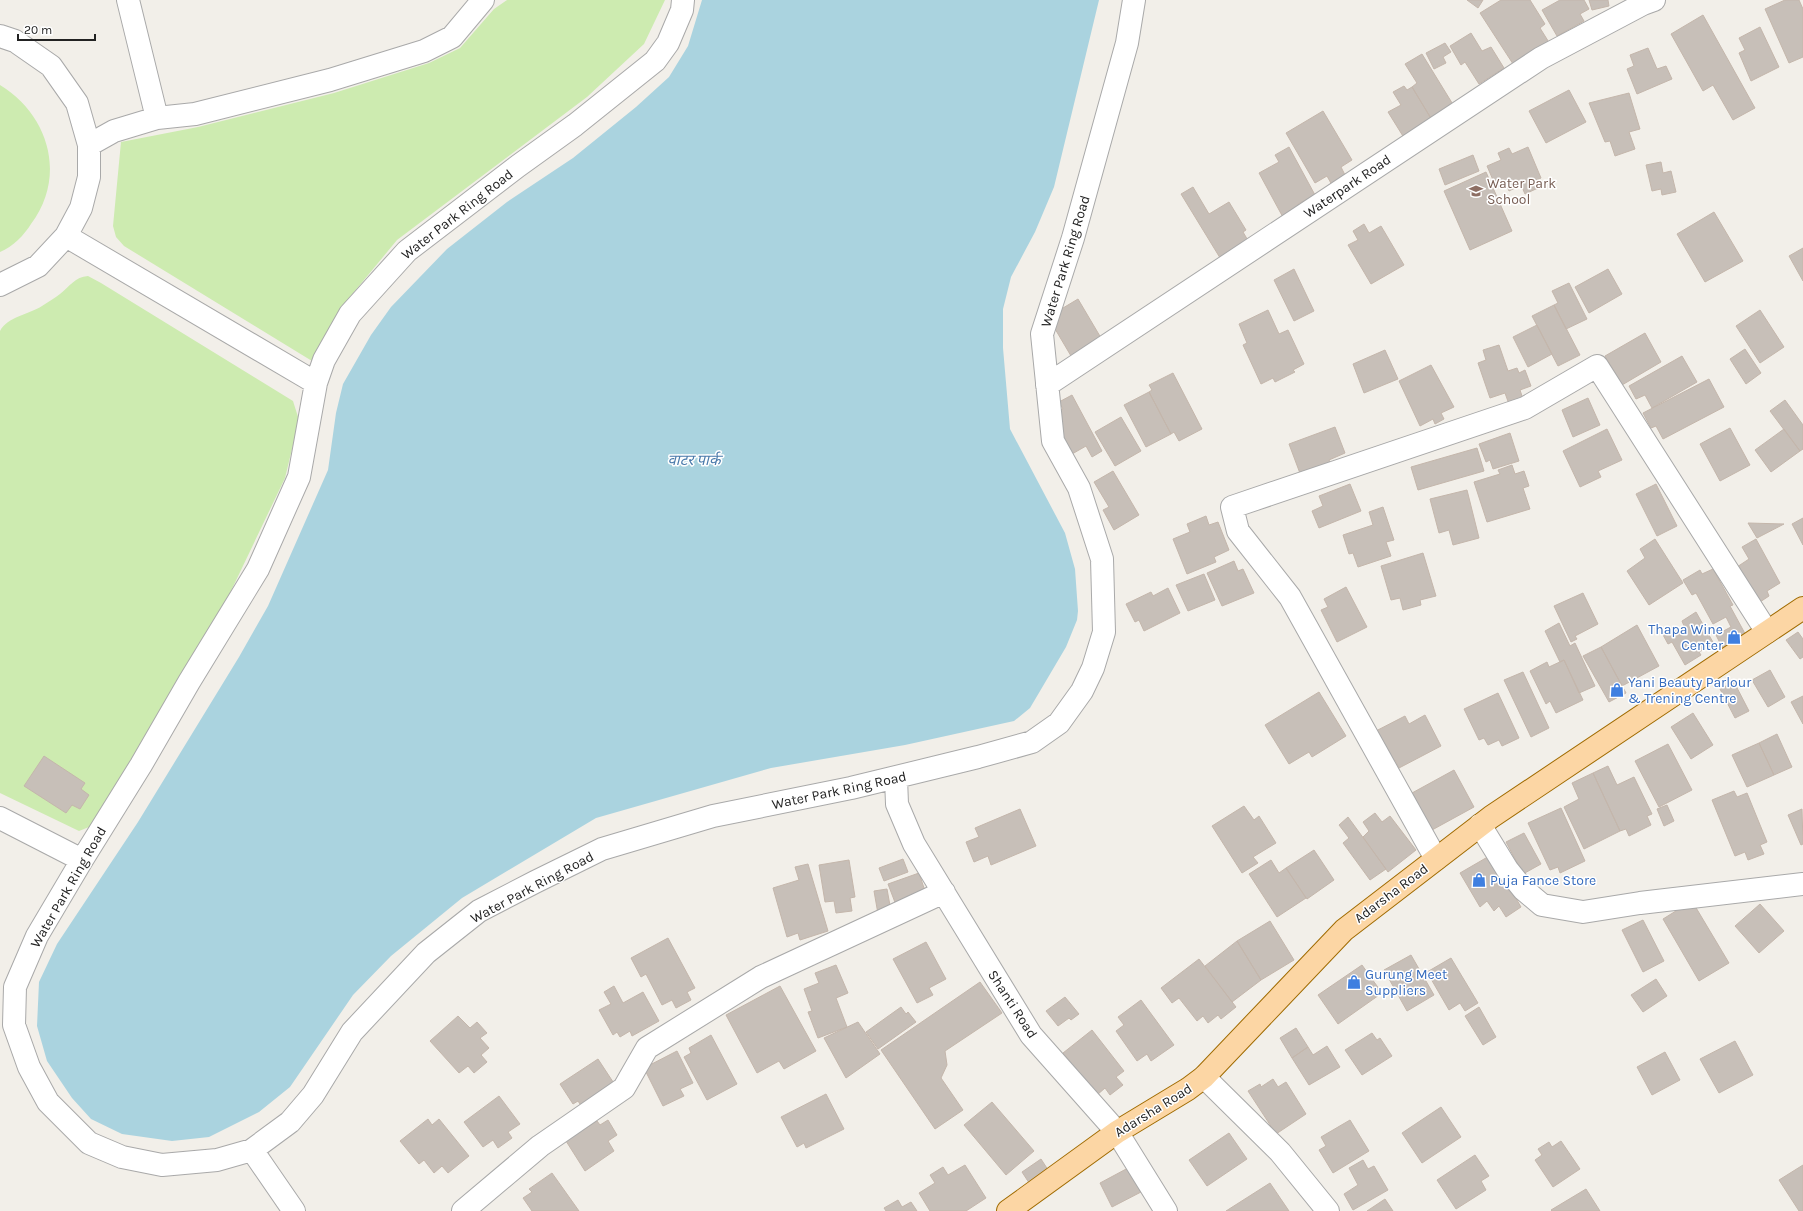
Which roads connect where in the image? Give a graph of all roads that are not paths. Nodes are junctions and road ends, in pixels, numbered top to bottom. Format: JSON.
{"nodes":[{"id":1,"x":128,"y":0,"type":"edge"},
{"id":2,"x":483,"y":0,"type":"edge"},
{"id":3,"x":683,"y":0,"type":"edge"},
{"id":4,"x":1134,"y":0,"type":"edge"},
{"id":5,"x":1646,"y":1,"type":"edge"},
{"id":6,"x":0,"y":36,"type":"edge"},
{"id":7,"x":157,"y":118,"type":"junction"},
{"id":8,"x":89,"y":145,"type":"junction"},
{"id":9,"x":66,"y":236,"type":"junction"},
{"id":10,"x":0,"y":285,"type":"edge"},
{"id":11,"x":316,"y":383,"type":"junction"},
{"id":12,"x":1047,"y":385,"type":"junction"},
{"id":13,"x":1803,"y":608,"type":"edge"},
{"id":14,"x":1767,"y":632,"type":"junction"},
{"id":15,"x":896,"y":778,"type":"junction"},
{"id":16,"x":0,"y":818,"type":"edge"},
{"id":17,"x":1480,"y":826,"type":"junction"},
{"id":18,"x":1436,"y":859,"type":"junction"},
{"id":19,"x":82,"y":860,"type":"junction"},
{"id":20,"x":1803,"y":884,"type":"edge"},
{"id":21,"x":944,"y":892,"type":"junction"},
{"id":22,"x":1204,"y":1076,"type":"junction"},
{"id":23,"x":1117,"y":1132,"type":"junction"},
{"id":24,"x":252,"y":1150,"type":"junction"},
{"id":25,"x":294,"y":1211,"type":"edge"},
{"id":26,"x":463,"y":1211,"type":"edge"},
{"id":27,"x":1008,"y":1211,"type":"edge"},
{"id":28,"x":1166,"y":1211,"type":"edge"},
{"id":29,"x":1328,"y":1211,"type":"edge"}],
"edges":[{"from":1,"to":7,"type":"street"},
{"from":2,"to":7,"type":"street"},
{"from":3,"to":11,"type":"street","name":"Water Park Ring Road"},
{"from":4,"to":12,"type":"street","name":"Water Park Ring Road"},
{"from":5,"to":12,"type":"street","name":"Waterpark Road"},
{"from":6,"to":8,"type":"street"},
{"from":7,"to":8,"type":"street"},
{"from":8,"to":9,"type":"street"},
{"from":9,"to":10,"type":"street"},
{"from":9,"to":11,"type":"street"},
{"from":11,"to":19,"type":"street","name":"Water Park Ring Road"},
{"from":12,"to":15,"type":"street","name":"Water Park Ring Road"},
{"from":13,"to":14,"type":"main road","name":"Adarsha Road"},
{"from":14,"to":17,"type":"main road","name":"Adarsha Road"},
{"from":14,"to":18,"type":"street"},
{"from":15,"to":21,"type":"street","name":"Shanti Road"},
{"from":15,"to":24,"type":"street","name":"Water Park Ring Road"},
{"from":16,"to":19,"type":"street"},
{"from":17,"to":18,"type":"main road","name":"Adarsha Road"},
{"from":17,"to":20,"type":"street"},
{"from":18,"to":22,"type":"main road","name":"Adarsha Road"},
{"from":19,"to":24,"type":"street","name":"Water Park Ring Road"},
{"from":21,"to":23,"type":"street","name":"Shanti Road"},
{"from":21,"to":26,"type":"street"},
{"from":22,"to":23,"type":"main road","name":"Adarsha Road"},
{"from":22,"to":29,"type":"street"},
{"from":23,"to":27,"type":"main road","name":"Adarsha Road"},
{"from":23,"to":28,"type":"street","name":"Shanti Road"},
{"from":24,"to":25,"type":"street"}]}
